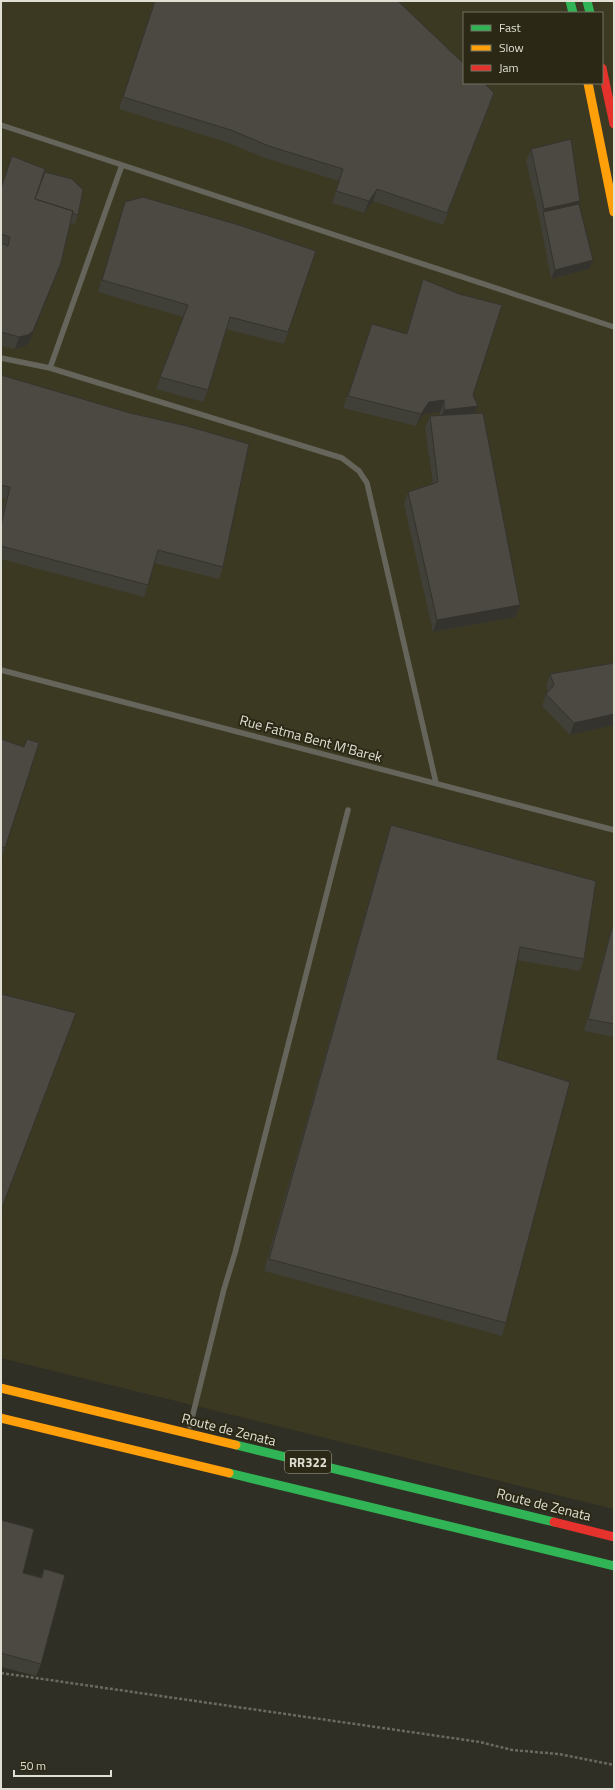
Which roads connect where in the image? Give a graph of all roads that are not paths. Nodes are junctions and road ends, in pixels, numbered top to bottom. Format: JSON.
{"nodes":[{"id":1,"x":570,"y":1,"type":"edge"},
{"id":2,"x":587,"y":1,"type":"edge"},
{"id":3,"x":573,"y":12,"type":"edge"},
{"id":4,"x":590,"y":12,"type":"edge"},
{"id":5,"x":603,"y":73,"type":"edge"},
{"id":6,"x":588,"y":84,"type":"edge"},
{"id":7,"x":614,"y":124,"type":"edge"},
{"id":8,"x":1,"y":125,"type":"edge"},
{"id":9,"x":122,"y":165,"type":"junction"},
{"id":10,"x":614,"y":212,"type":"edge"},
{"id":11,"x":614,"y":327,"type":"edge"},
{"id":12,"x":1,"y":358,"type":"edge"},
{"id":13,"x":50,"y":368,"type":"junction"},
{"id":14,"x":1,"y":670,"type":"edge"},
{"id":15,"x":436,"y":783,"type":"junction"},
{"id":16,"x":348,"y":810,"type":"dead end"},
{"id":17,"x":614,"y":830,"type":"edge"},
{"id":18,"x":1,"y":1380,"type":"edge"},
{"id":19,"x":1,"y":1388,"type":"edge"},
{"id":20,"x":1,"y":1418,"type":"edge"},
{"id":21,"x":190,"y":1426,"type":"junction"},
{"id":22,"x":614,"y":1529,"type":"edge"},
{"id":23,"x":572,"y":1536,"type":"dead end"},
{"id":24,"x":614,"y":1537,"type":"edge"},
{"id":25,"x":614,"y":1547,"type":"edge"},
{"id":26,"x":614,"y":1566,"type":"edge"}],
"edges":[{"from":1,"to":3,"type":"main road"},
{"from":2,"to":4,"type":"main road"},
{"from":5,"to":7,"type":"main road"},
{"from":6,"to":10,"type":"main road"},
{"from":8,"to":9,"type":"lane"},
{"from":9,"to":11,"type":"lane"},
{"from":9,"to":13,"type":"lane"},
{"from":12,"to":13,"type":"lane"},
{"from":13,"to":15,"type":"lane"},
{"from":14,"to":15,"type":"lane","name":"Rue Fatma Bent M'Barek"},
{"from":15,"to":17,"type":"lane","name":"Rue Fatma Bent M'Barek"},
{"from":16,"to":21,"type":"lane"},
{"from":18,"to":21,"type":"main road","name":"Route de Zenata","number":"RR322"},
{"from":19,"to":24,"type":"main road","name":"Route de Zenata","number":"RR322"},
{"from":20,"to":26,"type":"main road","number":"RR322"},
{"from":21,"to":22,"type":"main road","name":"Route de Zenata","number":"RR322"},
{"from":23,"to":25,"type":"main road","name":"Route de Zenata"}]}
